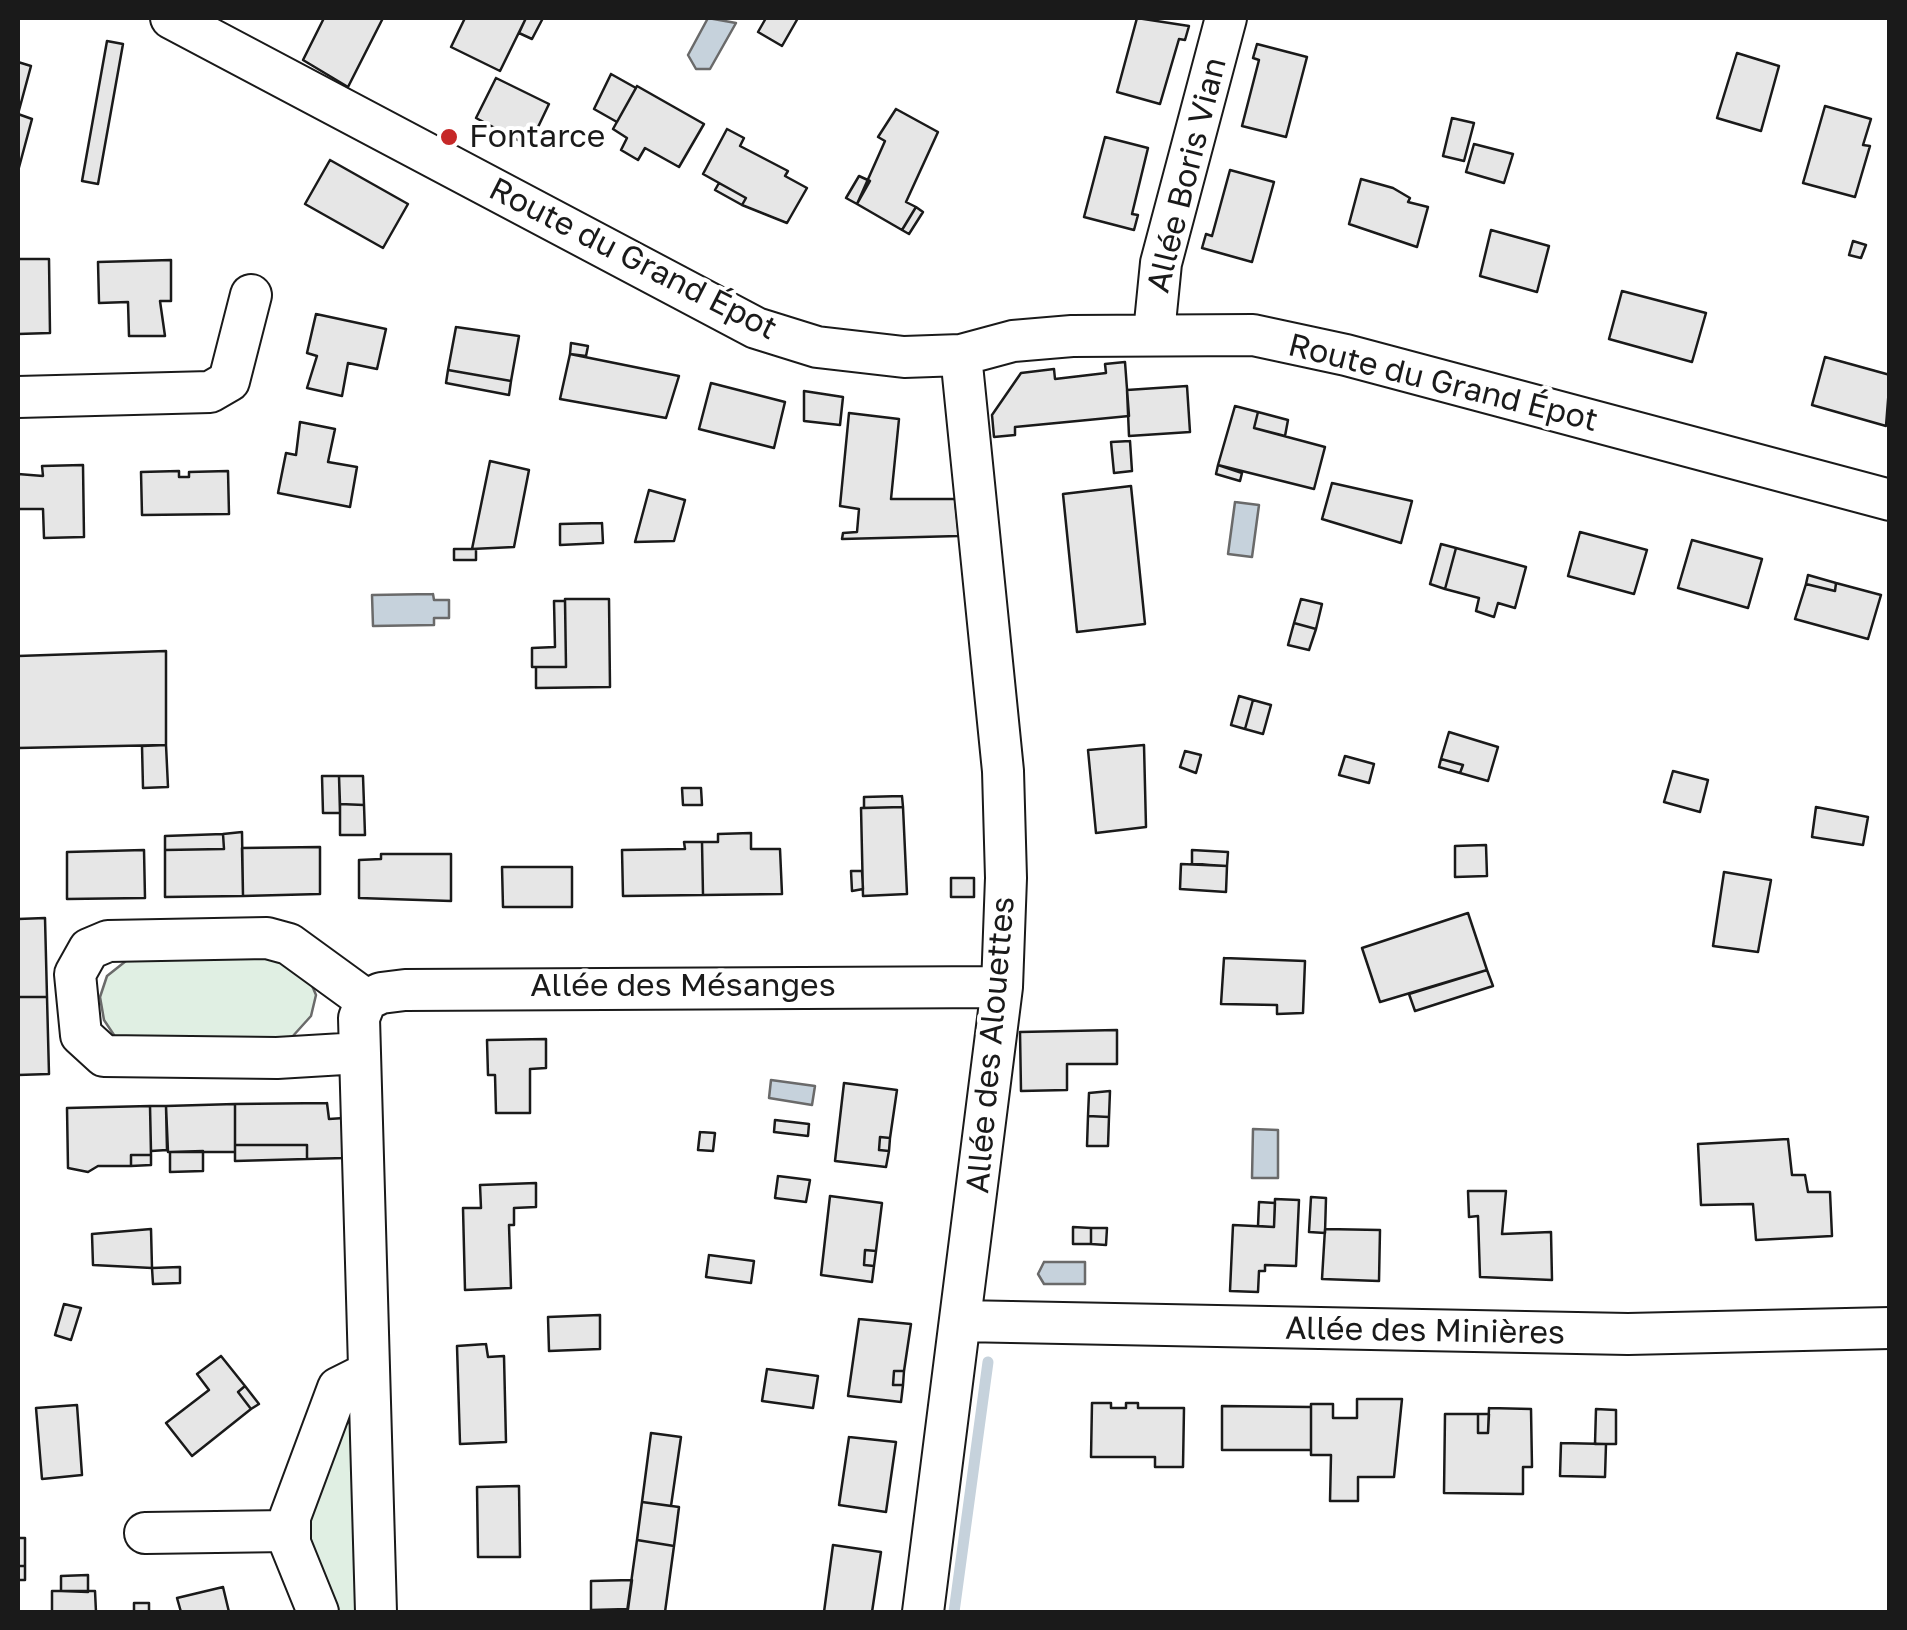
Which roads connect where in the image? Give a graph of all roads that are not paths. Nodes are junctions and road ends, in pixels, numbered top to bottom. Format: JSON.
{"nodes":[{"id":1,"x":171,"y":18,"type":"edge"},
{"id":2,"x":1226,"y":18,"type":"edge"},
{"id":3,"x":251,"y":294,"type":"dead end"},
{"id":4,"x":1154,"y":333,"type":"junction"},
{"id":5,"x":960,"y":356,"type":"junction"},
{"id":6,"x":18,"y":396,"type":"edge"},
{"id":7,"x":1890,"y":500,"type":"edge"},
{"id":8,"x":1002,"y":986,"type":"junction"},
{"id":9,"x":366,"y":1000,"type":"junction"},
{"id":10,"x":360,"y":1053,"type":"junction"},
{"id":11,"x":960,"y":1321,"type":"junction"},
{"id":12,"x":1890,"y":1328,"type":"edge"},
{"id":13,"x":368,"y":1373,"type":"junction"},
{"id":14,"x":287,"y":1531,"type":"junction"},
{"id":15,"x":145,"y":1533,"type":"dead end"},
{"id":16,"x":318,"y":1612,"type":"edge"},
{"id":17,"x":376,"y":1612,"type":"edge"},
{"id":18,"x":923,"y":1612,"type":"edge"}],
"edges":[{"from":1,"to":5,"type":"street","name":"Route du Grand Épot"},
{"from":2,"to":4,"type":"street","name":"Allée Boris Vian"},
{"from":3,"to":6,"type":"street"},
{"from":4,"to":5,"type":"street","name":"Route du Grand Épot"},
{"from":4,"to":7,"type":"street","name":"Route du Grand Épot"},
{"from":5,"to":8,"type":"street","name":"Allée des Alouettes"},
{"from":8,"to":9,"type":"street","name":"Allée des Mésanges"},
{"from":8,"to":11,"type":"street","name":"Allée des Alouettes"},
{"from":9,"to":10,"type":"street"},
{"from":9,"to":10,"type":"street"},
{"from":10,"to":13,"type":"street"},
{"from":11,"to":12,"type":"street","name":"Allée des Minières"},
{"from":11,"to":18,"type":"street","name":"Allée des Alouettes"},
{"from":13,"to":14,"type":"street"},
{"from":13,"to":17,"type":"street"},
{"from":14,"to":15,"type":"street"},
{"from":14,"to":16,"type":"street"}]}
